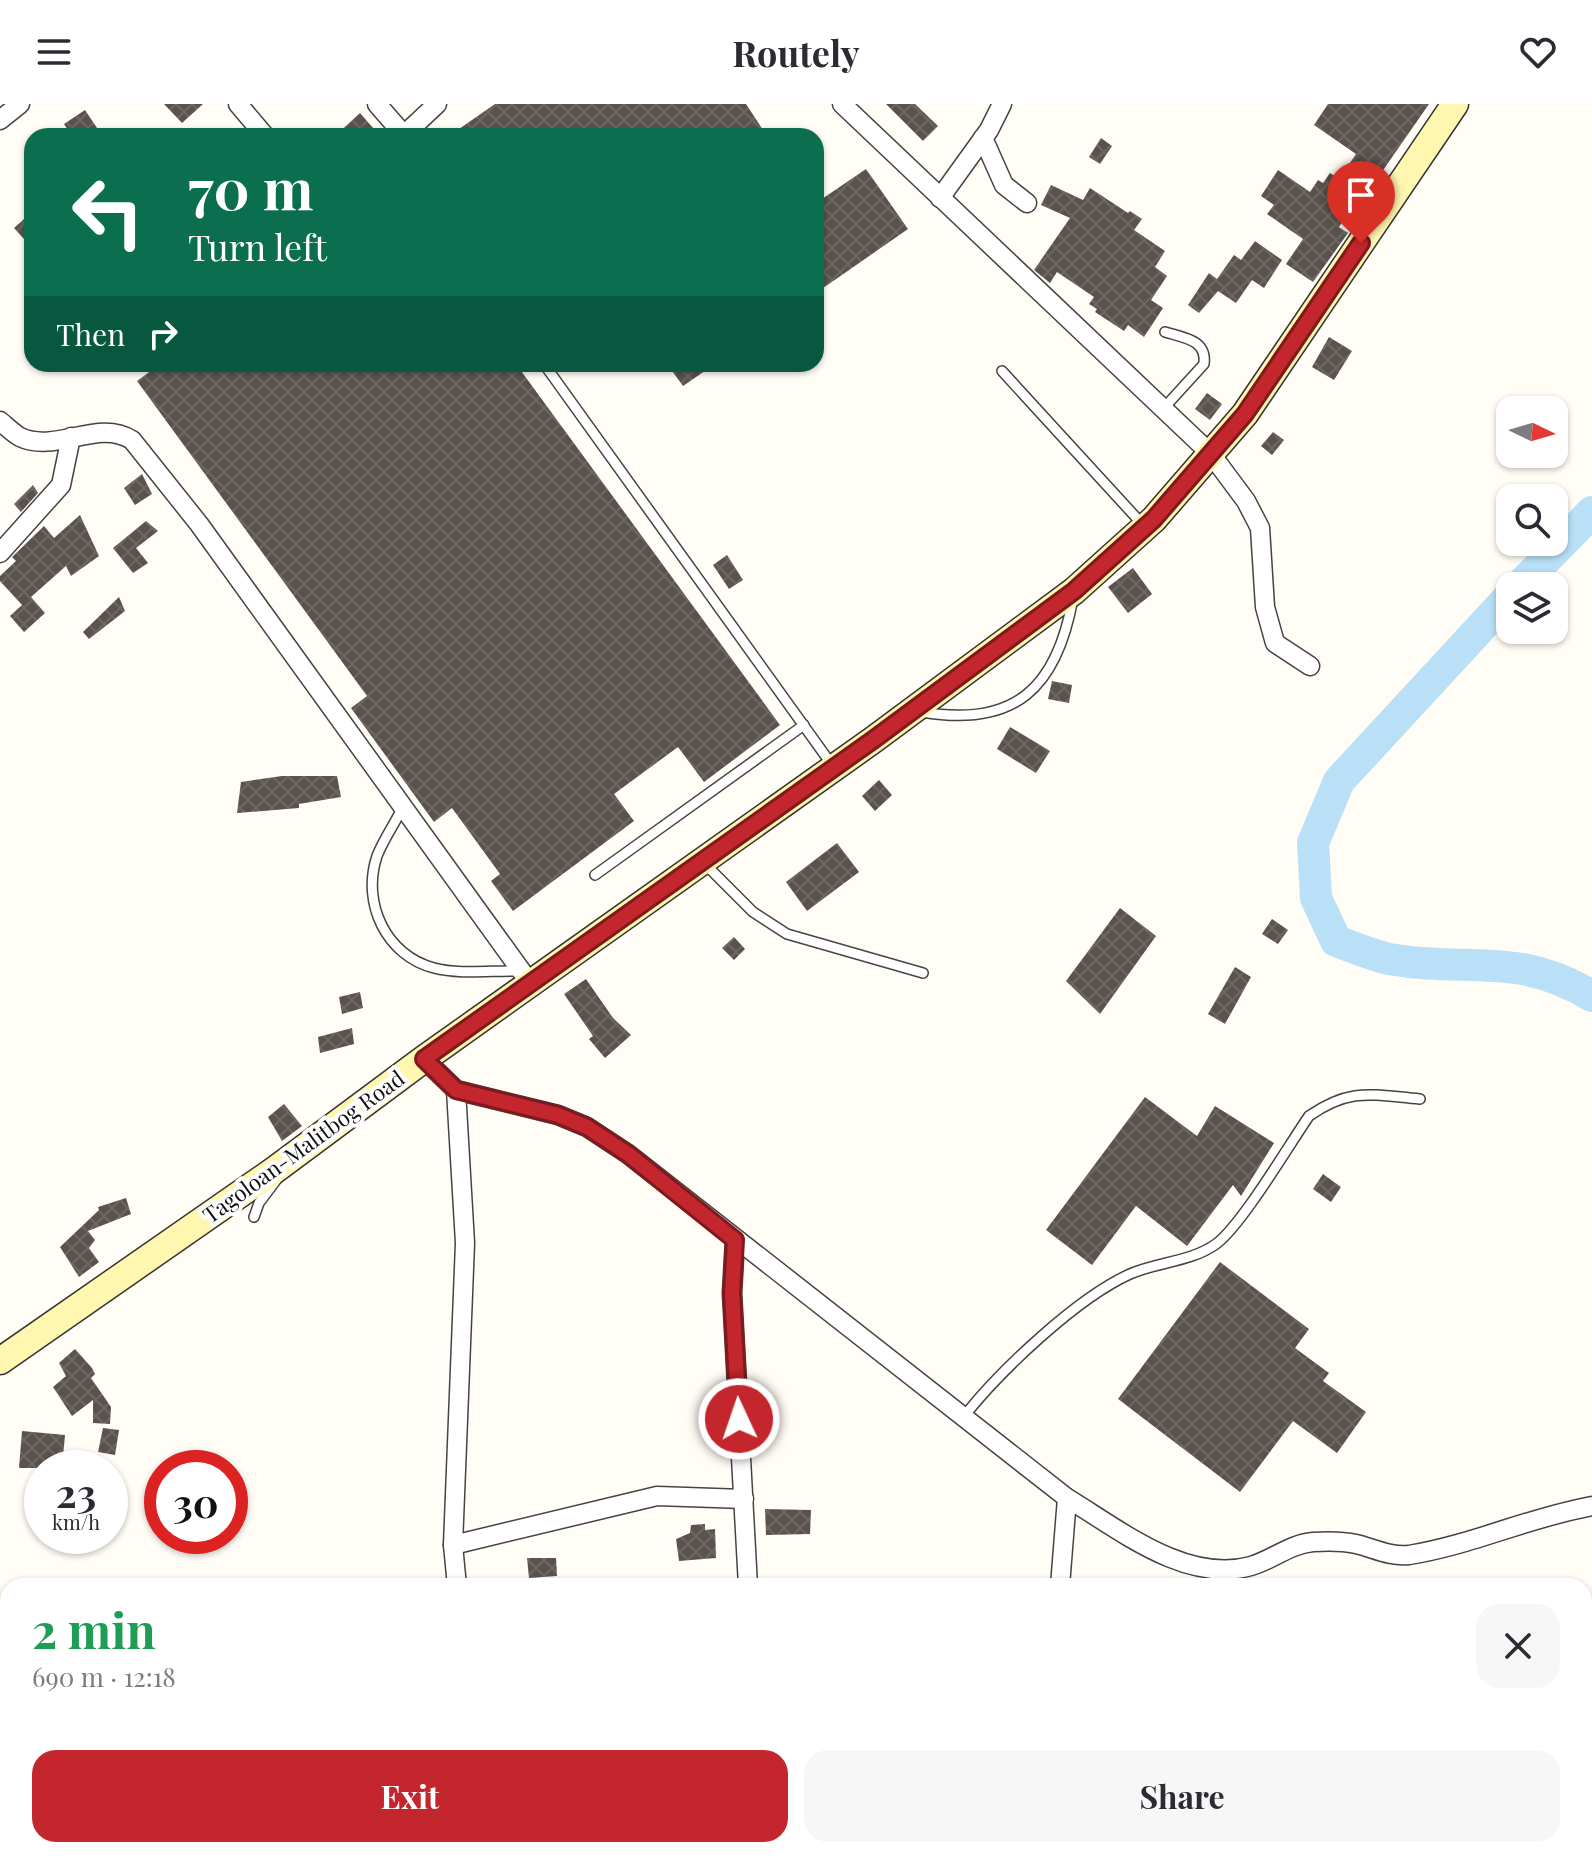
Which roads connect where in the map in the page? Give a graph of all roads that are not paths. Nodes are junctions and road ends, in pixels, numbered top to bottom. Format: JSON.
{"nodes":[{"id":1,"x":20,"y":104,"type":"edge"},
{"id":2,"x":238,"y":104,"type":"edge"},
{"id":3,"x":377,"y":104,"type":"edge"},
{"id":4,"x":437,"y":104,"type":"edge"},
{"id":5,"x":842,"y":104,"type":"edge"},
{"id":6,"x":1002,"y":104,"type":"edge"},
{"id":7,"x":1455,"y":104,"type":"edge"},
{"id":8,"x":0,"y":120,"type":"edge"},
{"id":9,"x":258,"y":128,"type":"edge"},
{"id":10,"x":398,"y":128,"type":"edge"},
{"id":11,"x":411,"y":128,"type":"edge"},
{"id":12,"x":983,"y":138,"type":"junction"},
{"id":13,"x":940,"y":198,"type":"junction"},
{"id":14,"x":1027,"y":203,"type":"dead end"},
{"id":15,"x":1165,"y":332,"type":"dead end"},
{"id":16,"x":1002,"y":371,"type":"dead end"},
{"id":17,"x":550,"y":372,"type":"edge"},
{"id":18,"x":1163,"y":409,"type":"junction"},
{"id":19,"x":0,"y":421,"type":"edge"},
{"id":20,"x":71,"y":437,"type":"junction"},
{"id":21,"x":1211,"y":454,"type":"junction"},
{"id":22,"x":1145,"y":527,"type":"junction"},
{"id":23,"x":0,"y":553,"type":"edge"},
{"id":24,"x":1074,"y":591,"type":"junction"},
{"id":25,"x":1310,"y":666,"type":"dead end"},
{"id":26,"x":913,"y":710,"type":"junction"},
{"id":27,"x":804,"y":725,"type":"junction"},
{"id":28,"x":834,"y":768,"type":"junction"},
{"id":29,"x":403,"y":807,"type":"junction"},
{"id":30,"x":703,"y":861,"type":"junction"},
{"id":31,"x":595,"y":875,"type":"dead end"},
{"id":32,"x":923,"y":973,"type":"dead end"},
{"id":33,"x":526,"y":977,"type":"junction"},
{"id":34,"x":424,"y":1059,"type":"junction"},
{"id":35,"x":456,"y":1090,"type":"junction"},
{"id":36,"x":1420,"y":1099,"type":"dead end"},
{"id":37,"x":276,"y":1169,"type":"junction"},
{"id":38,"x":254,"y":1217,"type":"dead end"},
{"id":39,"x":735,"y":1240,"type":"junction"},
{"id":40,"x":0,"y":1361,"type":"edge"},
{"id":41,"x":965,"y":1415,"type":"junction"},
{"id":42,"x":1067,"y":1498,"type":"junction"},
{"id":43,"x":744,"y":1499,"type":"junction"},
{"id":44,"x":1592,"y":1506,"type":"edge"},
{"id":45,"x":453,"y":1545,"type":"junction"},
{"id":46,"x":456,"y":1578,"type":"edge"},
{"id":47,"x":748,"y":1578,"type":"edge"},
{"id":48,"x":1061,"y":1578,"type":"edge"}],
"edges":[{"from":1,"to":8,"type":"street"},
{"from":2,"to":9,"type":"street"},
{"from":3,"to":10,"type":"street"},
{"from":4,"to":11,"type":"street"},
{"from":5,"to":13,"type":"street"},
{"from":6,"to":12,"type":"street"},
{"from":7,"to":21,"type":"main road","name":"Tagoloan-Malitbog Road"},
{"from":12,"to":13,"type":"street"},
{"from":12,"to":14,"type":"street"},
{"from":13,"to":18,"type":"street"},
{"from":15,"to":18,"type":"lane"},
{"from":16,"to":22,"type":"lane"},
{"from":17,"to":27,"type":"lane"},
{"from":18,"to":21,"type":"street"},
{"from":19,"to":20,"type":"street"},
{"from":20,"to":23,"type":"street"},
{"from":20,"to":29,"type":"street"},
{"from":21,"to":22,"type":"main road","name":"Tagoloan-Malitbog Road"},
{"from":21,"to":25,"type":"street"},
{"from":22,"to":24,"type":"main road","name":"Tagoloan-Malitbog Road"},
{"from":24,"to":26,"type":"main road","name":"Tagoloan-Malitbog Road"},
{"from":24,"to":26,"type":"lane"},
{"from":26,"to":28,"type":"main road","name":"Tagoloan-Malitbog Road"},
{"from":27,"to":28,"type":"lane"},
{"from":27,"to":31,"type":"lane"},
{"from":28,"to":30,"type":"main road","name":"Tagoloan-Malitbog Road"},
{"from":29,"to":33,"type":"street"},
{"from":29,"to":33,"type":"lane"},
{"from":30,"to":32,"type":"lane"},
{"from":30,"to":33,"type":"main road","name":"Tagoloan-Malitbog Road"},
{"from":33,"to":34,"type":"main road","name":"Tagoloan-Malitbog Road"},
{"from":34,"to":35,"type":"street"},
{"from":34,"to":37,"type":"main road","name":"Tagoloan-Malitbog Road"},
{"from":35,"to":39,"type":"street"},
{"from":35,"to":45,"type":"street"},
{"from":36,"to":41,"type":"lane"},
{"from":37,"to":38,"type":"lane"},
{"from":37,"to":40,"type":"main road","name":"Tagoloan-Malitbog Road"},
{"from":39,"to":41,"type":"street"},
{"from":39,"to":43,"type":"street"},
{"from":41,"to":42,"type":"street"},
{"from":42,"to":44,"type":"street"},
{"from":42,"to":48,"type":"street"},
{"from":43,"to":45,"type":"street"},
{"from":43,"to":47,"type":"street"},
{"from":45,"to":46,"type":"street"}]}
